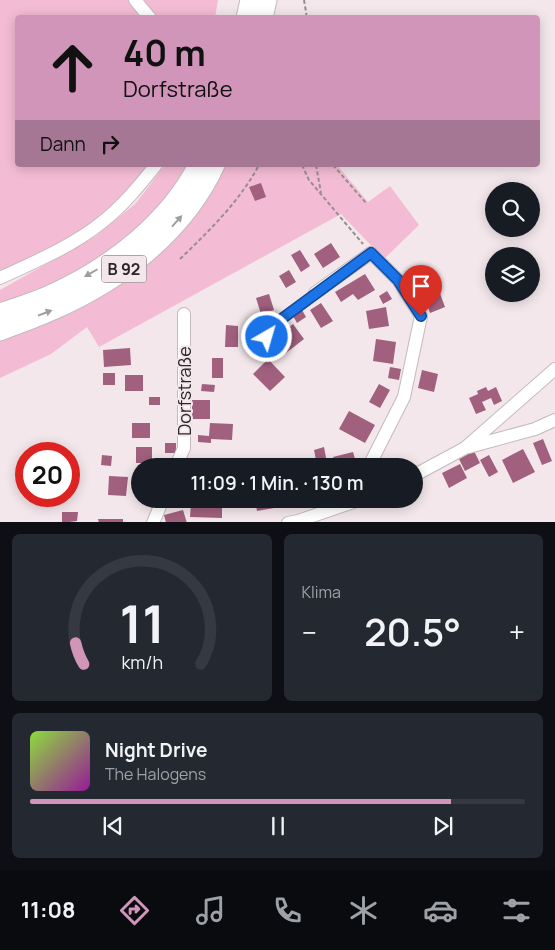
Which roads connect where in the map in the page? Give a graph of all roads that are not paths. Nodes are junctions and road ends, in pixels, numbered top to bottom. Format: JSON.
{"nodes":[{"id":1,"x":135,"y":0,"type":"edge"},
{"id":2,"x":250,"y":0,"type":"edge"},
{"id":3,"x":267,"y":0,"type":"edge"},
{"id":4,"x":148,"y":15,"type":"edge"},
{"id":5,"x":247,"y":15,"type":"edge"},
{"id":6,"x":264,"y":15,"type":"edge"},
{"id":7,"x":154,"y":167,"type":"edge"},
{"id":8,"x":197,"y":167,"type":"edge"},
{"id":9,"x":214,"y":167,"type":"edge"},
{"id":10,"x":0,"y":278,"type":"edge"},
{"id":11,"x":315,"y":293,"type":"joint"},
{"id":12,"x":0,"y":313,"type":"edge"},
{"id":13,"x":184,"y":314,"type":"dead end"},
{"id":14,"x":0,"y":331,"type":"edge"},
{"id":15,"x":259,"y":356,"type":"dead end"},
{"id":16,"x":555,"y":369,"type":"edge"},
{"id":17,"x":555,"y":420,"type":"edge"},
{"id":18,"x":464,"y":448,"type":"junction"},
{"id":19,"x":180,"y":458,"type":"edge"},
{"id":20,"x":373,"y":458,"type":"edge"},
{"id":21,"x":423,"y":471,"type":"edge"},
{"id":22,"x":159,"y":508,"type":"edge"},
{"id":23,"x":332,"y":508,"type":"edge"},
{"id":24,"x":153,"y":522,"type":"edge"},
{"id":25,"x":295,"y":522,"type":"edge"}],
"edges":[{"from":1,"to":4,"type":"street"},
{"from":2,"to":5,"type":"main road"},
{"from":3,"to":6,"type":"main road"},
{"from":7,"to":10,"type":"street"},
{"from":8,"to":12,"type":"main road","number":"B 92","one_way":true},
{"from":14,"to":9,"type":"main road","number":"B 92","one_way":true},
{"from":11,"to":15,"type":"lane"},
{"from":11,"to":20,"type":"street"},
{"from":13,"to":19,"type":"street","name":"Dorfstraße"},
{"from":16,"to":18,"type":"street"},
{"from":17,"to":18,"type":"street"},
{"from":18,"to":21,"type":"street"},
{"from":22,"to":24,"type":"street"},
{"from":23,"to":25,"type":"street"}]}
